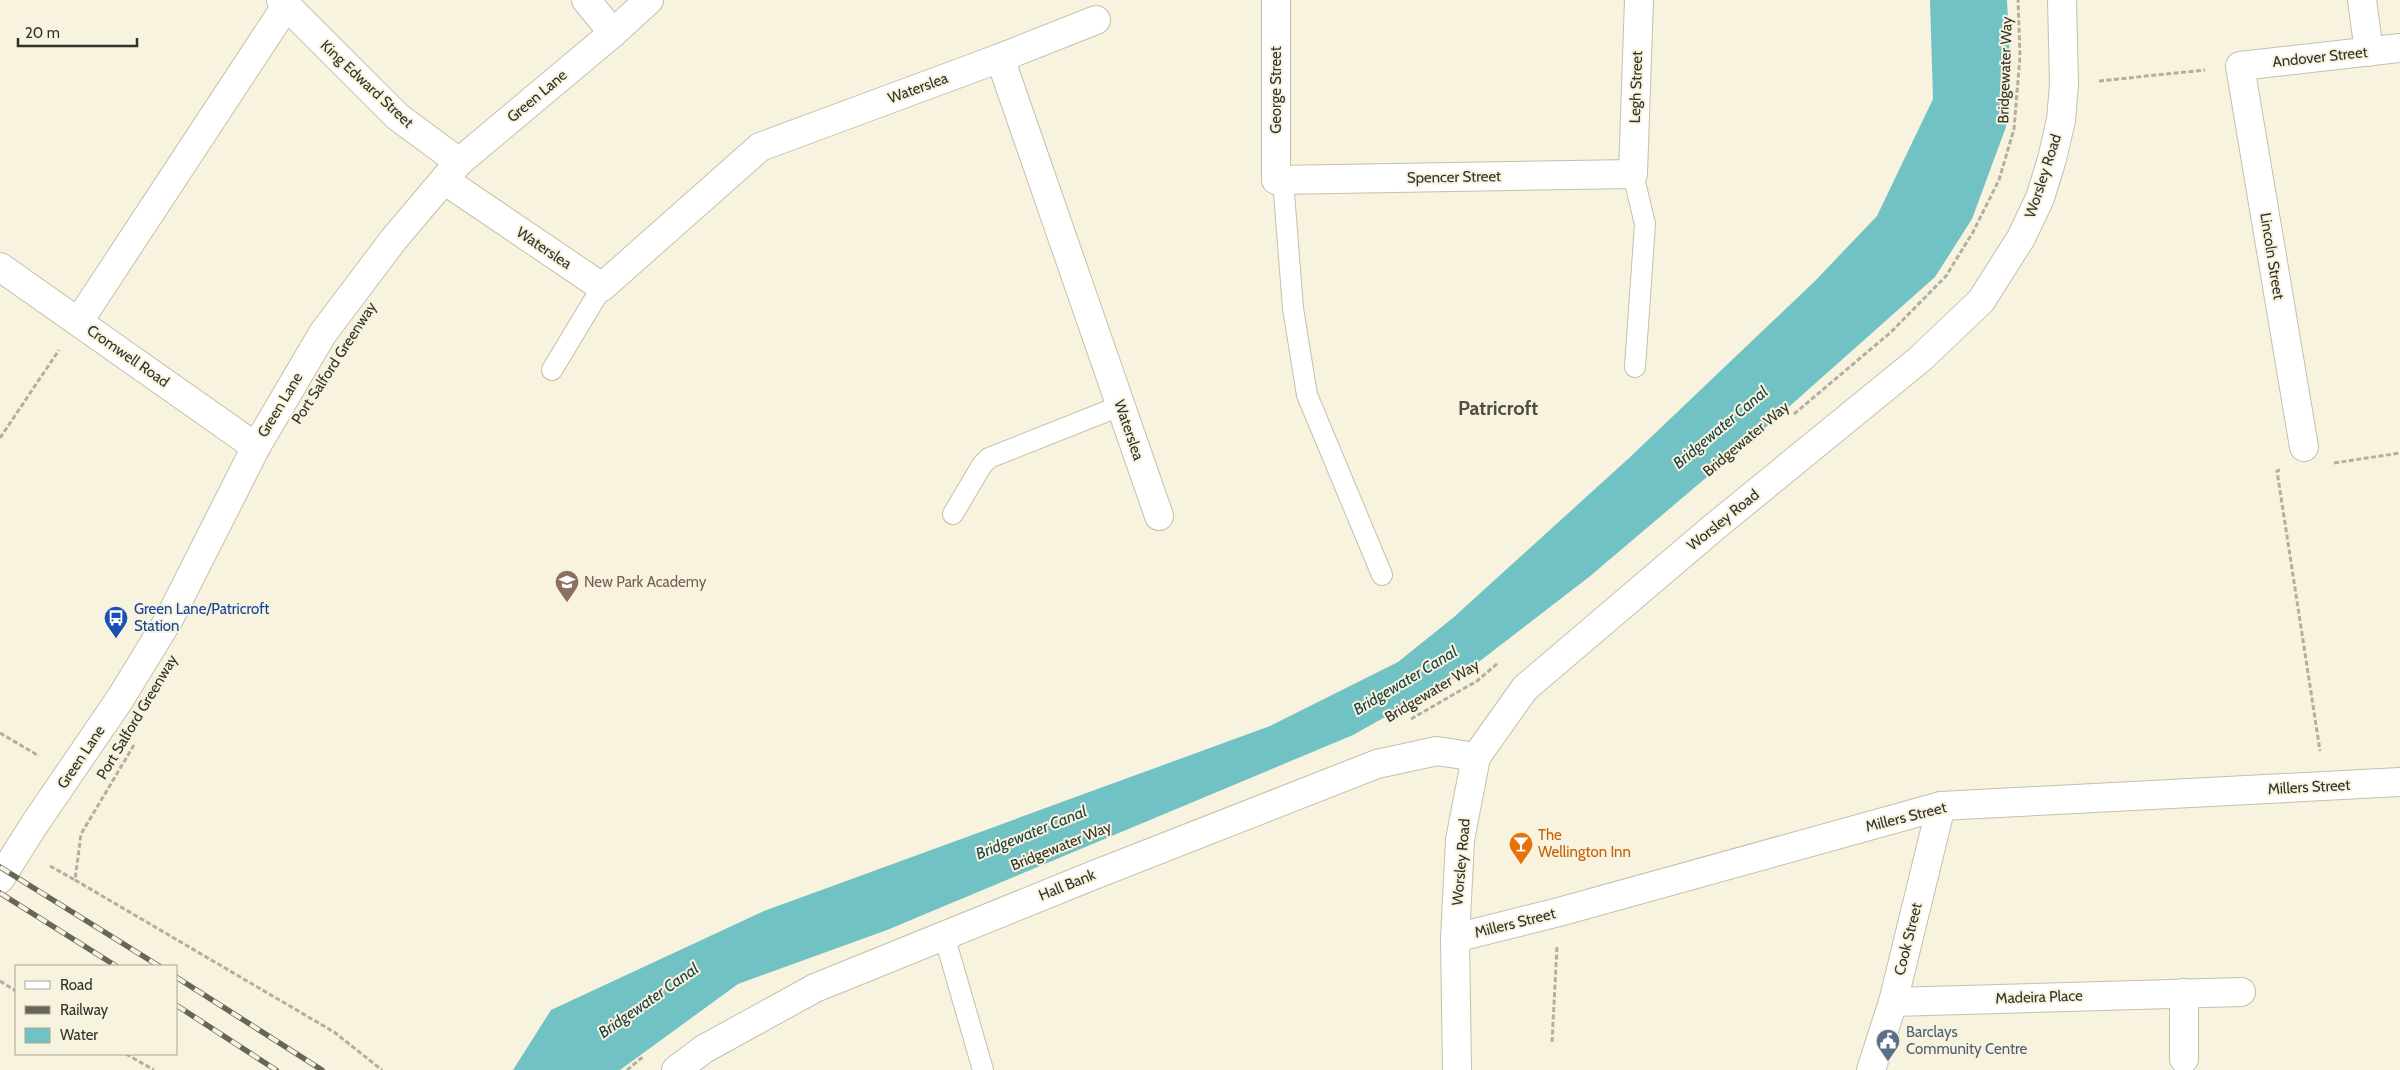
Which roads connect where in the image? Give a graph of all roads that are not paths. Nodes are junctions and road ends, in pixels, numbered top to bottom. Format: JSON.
{"nodes":[{"id":1,"x":586,"y":0,"type":"edge"},
{"id":2,"x":649,"y":0,"type":"edge"},
{"id":3,"x":1276,"y":0,"type":"edge"},
{"id":4,"x":1639,"y":0,"type":"edge"},
{"id":5,"x":2062,"y":0,"type":"edge"},
{"id":6,"x":2362,"y":0,"type":"edge"},
{"id":7,"x":283,"y":3,"type":"edge"},
{"id":8,"x":1096,"y":20,"type":"dead end"},
{"id":9,"x":613,"y":33,"type":"junction"},
{"id":10,"x":2400,"y":48,"type":"edge"},
{"id":11,"x":2369,"y":52,"type":"junction"},
{"id":12,"x":1000,"y":58,"type":"junction"},
{"id":13,"x":2240,"y":66,"type":"joint"},
{"id":14,"x":451,"y":171,"type":"junction"},
{"id":15,"x":1633,"y":174,"type":"junction"},
{"id":16,"x":1279,"y":180,"type":"junction"},
{"id":17,"x":0,"y":267,"type":"edge"},
{"id":18,"x":602,"y":288,"type":"junction"},
{"id":19,"x":79,"y":321,"type":"junction"},
{"id":20,"x":1635,"y":367,"type":"dead end"},
{"id":21,"x":552,"y":370,"type":"dead end"},
{"id":22,"x":1120,"y":406,"type":"junction"},
{"id":23,"x":256,"y":447,"type":"junction"},
{"id":24,"x":2306,"y":457,"type":"road end"},
{"id":25,"x":953,"y":514,"type":"dead end"},
{"id":26,"x":1159,"y":516,"type":"dead end"},
{"id":27,"x":1382,"y":575,"type":"dead end"},
{"id":28,"x":1476,"y":757,"type":"junction"},
{"id":29,"x":2400,"y":782,"type":"edge"},
{"id":30,"x":1941,"y":806,"type":"junction"},
{"id":31,"x":0,"y":880,"type":"edge"},
{"id":32,"x":944,"y":936,"type":"junction"},
{"id":33,"x":1455,"y":938,"type":"junction"},
{"id":34,"x":2241,"y":992,"type":"dead end"},
{"id":35,"x":2184,"y":993,"type":"junction"},
{"id":36,"x":1893,"y":1002,"type":"junction"},
{"id":37,"x":2184,"y":1058,"type":"dead end"},
{"id":38,"x":676,"y":1070,"type":"edge"},
{"id":39,"x":983,"y":1070,"type":"edge"},
{"id":40,"x":1457,"y":1070,"type":"edge"},
{"id":41,"x":1871,"y":1070,"type":"edge"}],
"edges":[{"from":1,"to":9,"type":"street"},
{"from":2,"to":9,"type":"street","name":"Green Lane"},
{"from":3,"to":16,"type":"street","name":"George Street"},
{"from":4,"to":15,"type":"street","name":"Legh Street"},
{"from":5,"to":28,"type":"street","name":"Worsley Road"},
{"from":6,"to":11,"type":"street"},
{"from":7,"to":14,"type":"street","name":"King Edward Street"},
{"from":7,"to":19,"type":"street"},
{"from":8,"to":12,"type":"street"},
{"from":9,"to":14,"type":"street","name":"Green Lane"},
{"from":10,"to":11,"type":"street","name":"Andover Street"},
{"from":11,"to":13,"type":"street","name":"Andover Street"},
{"from":12,"to":18,"type":"street","name":"Waterslea"},
{"from":12,"to":22,"type":"street","name":"Waterslea"},
{"from":13,"to":24,"type":"street","name":"Lincoln Street"},
{"from":14,"to":18,"type":"street","name":"Waterslea"},
{"from":14,"to":23,"type":"street","name":"Green Lane"},
{"from":15,"to":16,"type":"street","name":"Spencer Street"},
{"from":15,"to":20,"type":"lane"},
{"from":16,"to":27,"type":"lane"},
{"from":17,"to":19,"type":"street","name":"Cromwell Road"},
{"from":18,"to":21,"type":"lane"},
{"from":19,"to":23,"type":"street","name":"Cromwell Road"},
{"from":22,"to":25,"type":"lane"},
{"from":22,"to":26,"type":"street","name":"Waterslea"},
{"from":23,"to":31,"type":"street","name":"Green Lane"},
{"from":28,"to":32,"type":"street","name":"Hall Bank"},
{"from":28,"to":33,"type":"street","name":"Worsley Road"},
{"from":29,"to":30,"type":"street","name":"Millers Street"},
{"from":30,"to":33,"type":"street","name":"Millers Street"},
{"from":30,"to":36,"type":"street","name":"Cook Street"},
{"from":32,"to":38,"type":"street","name":"Hall Bank"},
{"from":32,"to":39,"type":"lane"},
{"from":33,"to":40,"type":"street","name":"Worsley Road"},
{"from":34,"to":35,"type":"street","name":"Madeira Place"},
{"from":35,"to":36,"type":"street","name":"Madeira Place"},
{"from":35,"to":37,"type":"street"},
{"from":36,"to":41,"type":"street","name":"Cook Street"}]}
